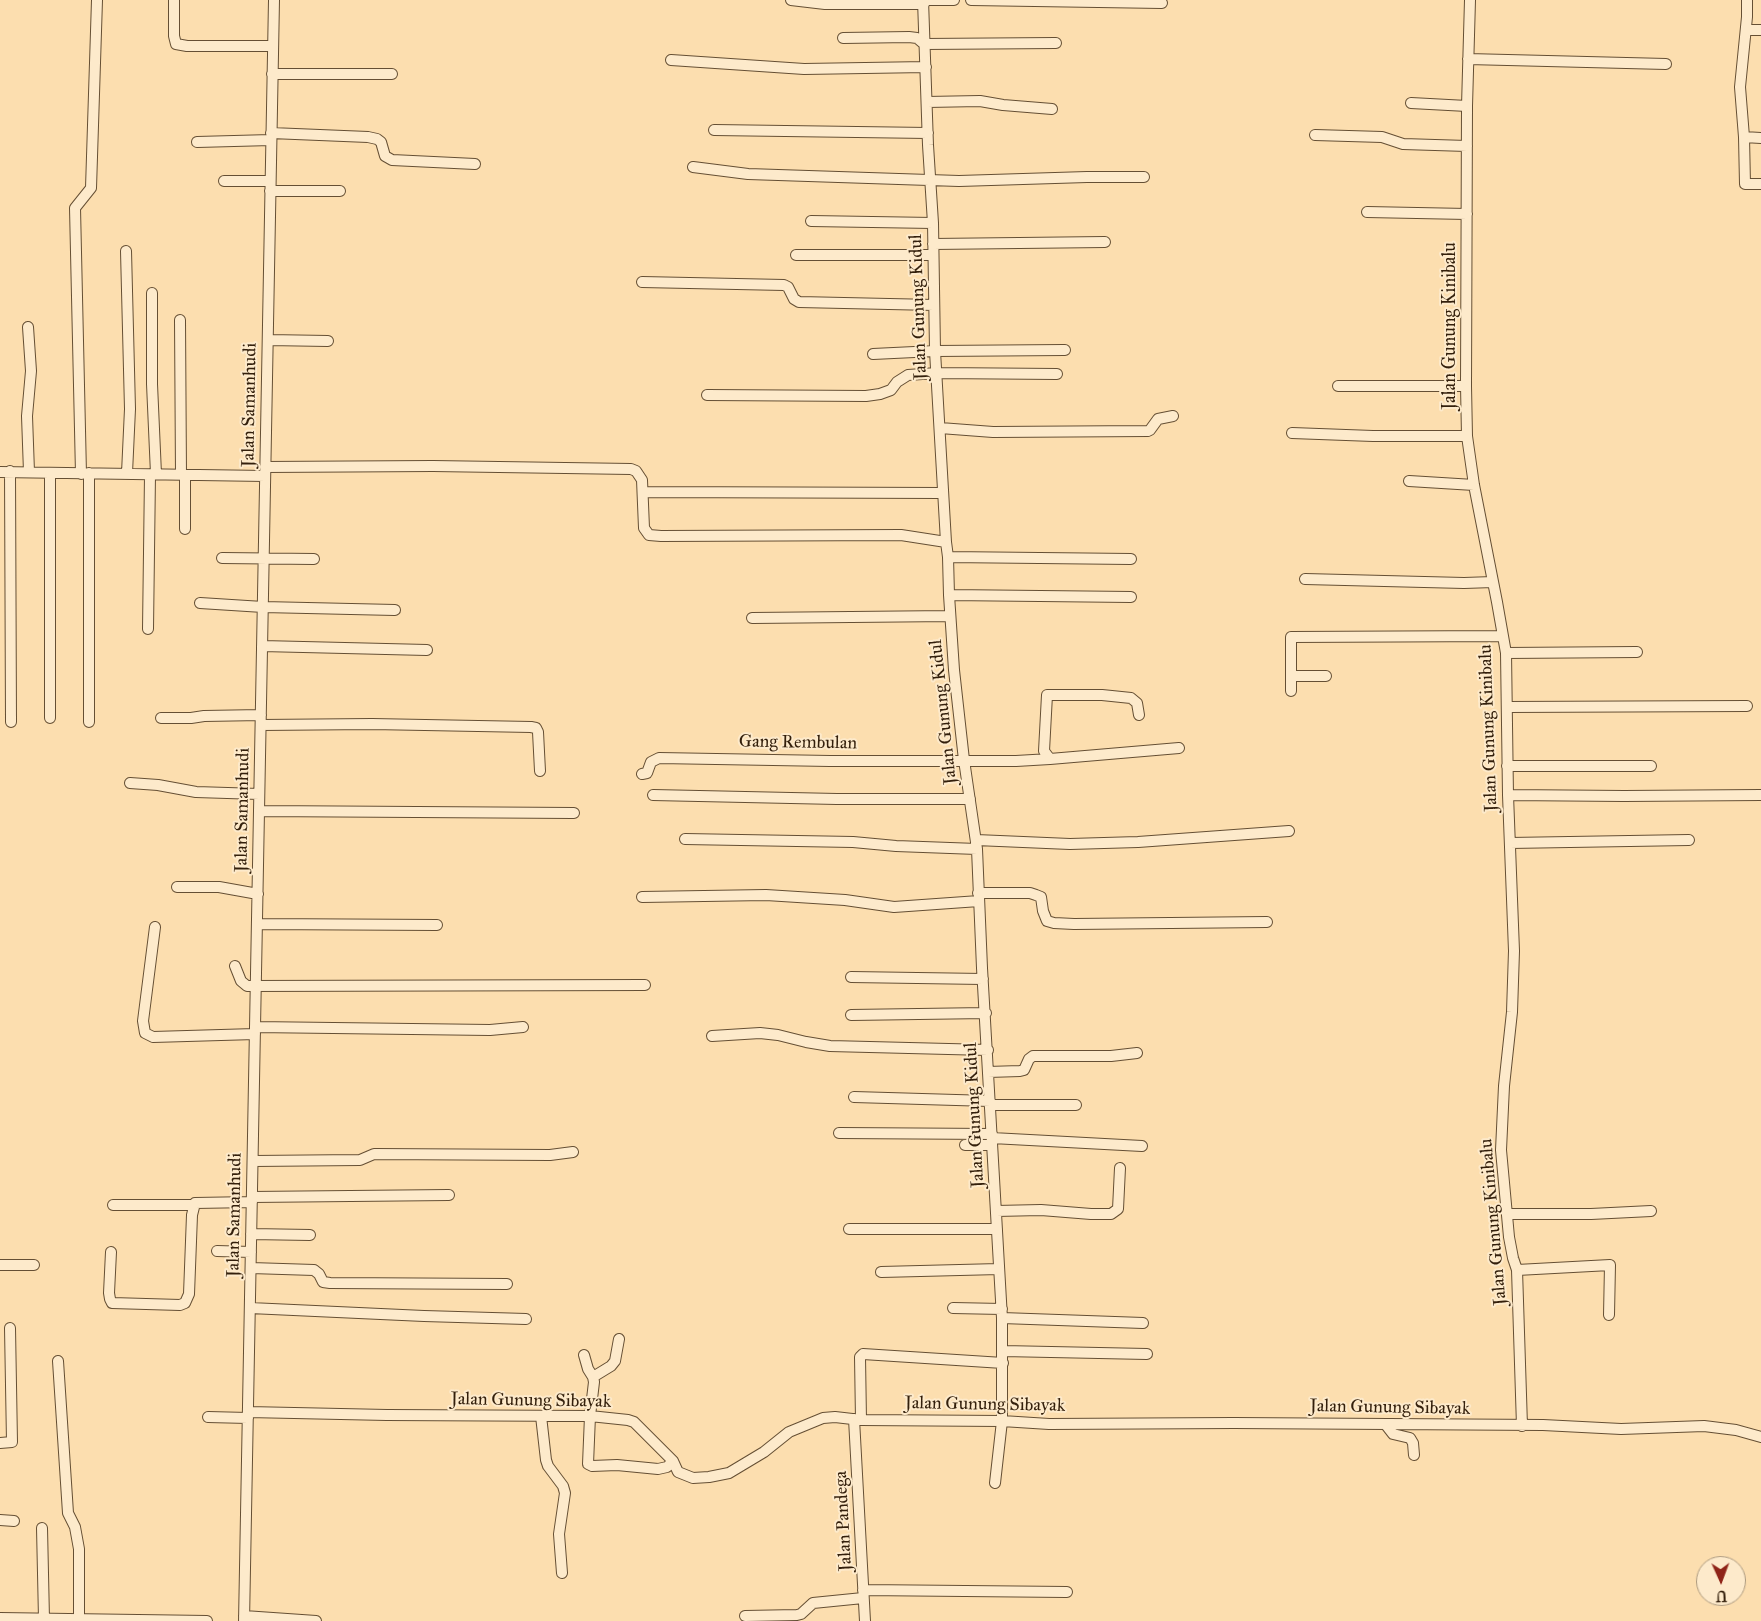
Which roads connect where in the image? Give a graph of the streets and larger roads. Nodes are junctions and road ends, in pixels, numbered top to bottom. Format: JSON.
{"nodes":[{"id":1,"x":97,"y":0,"type":"edge"},
{"id":2,"x":174,"y":0,"type":"edge"},
{"id":3,"x":274,"y":0,"type":"edge"},
{"id":4,"x":791,"y":0,"type":"edge"},
{"id":5,"x":954,"y":0,"type":"edge"},
{"id":6,"x":971,"y":0,"type":"edge"},
{"id":7,"x":1470,"y":0,"type":"edge"},
{"id":8,"x":1747,"y":0,"type":"edge"},
{"id":9,"x":923,"y":1,"type":"edge"},
{"id":10,"x":1162,"y":3,"type":"dead end"},
{"id":11,"x":1746,"y":30,"type":"junction"},
{"id":12,"x":1761,"y":30,"type":"edge"},
{"id":13,"x":843,"y":38,"type":"dead end"},
{"id":14,"x":1056,"y":43,"type":"dead end"},
{"id":15,"x":924,"y":44,"type":"junction"},
{"id":16,"x":273,"y":46,"type":"junction"},
{"id":17,"x":1468,"y":59,"type":"junction"},
{"id":18,"x":670,"y":60,"type":"dead end"},
{"id":19,"x":1666,"y":64,"type":"dead end"},
{"id":20,"x":926,"y":67,"type":"junction"},
{"id":21,"x":272,"y":74,"type":"junction"},
{"id":22,"x":392,"y":74,"type":"dead end"},
{"id":23,"x":927,"y":102,"type":"junction"},
{"id":24,"x":1411,"y":103,"type":"dead end"},
{"id":25,"x":1467,"y":106,"type":"junction"},
{"id":26,"x":1052,"y":109,"type":"dead end"},
{"id":27,"x":714,"y":130,"type":"dead end"},
{"id":28,"x":928,"y":133,"type":"junction"},
{"id":29,"x":1315,"y":135,"type":"dead end"},
{"id":30,"x":271,"y":137,"type":"junction"},
{"id":31,"x":1744,"y":137,"type":"junction"},
{"id":32,"x":1761,"y":138,"type":"edge"},
{"id":33,"x":196,"y":142,"type":"dead end"},
{"id":34,"x":1467,"y":146,"type":"junction"},
{"id":35,"x":475,"y":164,"type":"dead end"},
{"id":36,"x":693,"y":167,"type":"dead end"},
{"id":37,"x":1144,"y":177,"type":"dead end"},
{"id":38,"x":929,"y":180,"type":"junction"},
{"id":39,"x":224,"y":181,"type":"dead end"},
{"id":40,"x":1761,"y":184,"type":"edge"},
{"id":41,"x":270,"y":186,"type":"junction"},
{"id":42,"x":340,"y":191,"type":"dead end"},
{"id":43,"x":1367,"y":212,"type":"dead end"},
{"id":44,"x":1467,"y":214,"type":"junction"},
{"id":45,"x":811,"y":221,"type":"dead end"},
{"id":46,"x":932,"y":222,"type":"junction"},
{"id":47,"x":1105,"y":242,"type":"dead end"},
{"id":48,"x":933,"y":249,"type":"junction"},
{"id":49,"x":126,"y":251,"type":"dead end"},
{"id":50,"x":796,"y":255,"type":"dead end"},
{"id":51,"x":642,"y":282,"type":"dead end"},
{"id":52,"x":152,"y":293,"type":"dead end"},
{"id":53,"x":934,"y":305,"type":"junction"},
{"id":54,"x":180,"y":320,"type":"dead end"},
{"id":55,"x":28,"y":327,"type":"dead end"},
{"id":56,"x":268,"y":340,"type":"junction"},
{"id":57,"x":328,"y":341,"type":"dead end"},
{"id":58,"x":1065,"y":350,"type":"dead end"},
{"id":59,"x":935,"y":351,"type":"junction"},
{"id":60,"x":873,"y":354,"type":"dead end"},
{"id":61,"x":937,"y":373,"type":"junction"},
{"id":62,"x":1057,"y":374,"type":"dead end"},
{"id":63,"x":1338,"y":386,"type":"dead end"},
{"id":64,"x":1466,"y":386,"type":"junction"},
{"id":65,"x":707,"y":395,"type":"dead end"},
{"id":66,"x":1173,"y":416,"type":"dead end"},
{"id":67,"x":940,"y":428,"type":"junction"},
{"id":68,"x":1292,"y":433,"type":"dead end"},
{"id":69,"x":1467,"y":436,"type":"junction"},
{"id":70,"x":265,"y":471,"type":"junction"},
{"id":71,"x":5,"y":472,"type":"edge"},
{"id":72,"x":29,"y":472,"type":"junction"},
{"id":73,"x":50,"y":473,"type":"junction"},
{"id":74,"x":127,"y":473,"type":"junction"},
{"id":75,"x":85,"y":474,"type":"junction"},
{"id":76,"x":153,"y":474,"type":"junction"},
{"id":77,"x":183,"y":475,"type":"junction"},
{"id":78,"x":1409,"y":480,"type":"dead end"},
{"id":79,"x":1474,"y":485,"type":"junction"},
{"id":80,"x":643,"y":492,"type":"junction"},
{"id":81,"x":943,"y":493,"type":"junction"},
{"id":82,"x":185,"y":529,"type":"dead end"},
{"id":83,"x":946,"y":542,"type":"junction"},
{"id":84,"x":948,"y":557,"type":"junction"},
{"id":85,"x":222,"y":558,"type":"dead end"},
{"id":86,"x":264,"y":558,"type":"junction"},
{"id":87,"x":314,"y":559,"type":"dead end"},
{"id":88,"x":1131,"y":559,"type":"dead end"},
{"id":89,"x":1306,"y":579,"type":"dead end"},
{"id":90,"x":1493,"y":582,"type":"junction"},
{"id":91,"x":949,"y":595,"type":"junction"},
{"id":92,"x":1131,"y":597,"type":"dead end"},
{"id":93,"x":200,"y":603,"type":"dead end"},
{"id":94,"x":263,"y":607,"type":"junction"},
{"id":95,"x":395,"y":610,"type":"dead end"},
{"id":96,"x":950,"y":616,"type":"junction"},
{"id":97,"x":752,"y":618,"type":"dead end"},
{"id":98,"x":148,"y":629,"type":"dead end"},
{"id":99,"x":1502,"y":636,"type":"junction"},
{"id":100,"x":262,"y":646,"type":"junction"},
{"id":101,"x":426,"y":650,"type":"dead end"},
{"id":102,"x":1636,"y":652,"type":"dead end"},
{"id":103,"x":1506,"y":653,"type":"junction"},
{"id":104,"x":1291,"y":676,"type":"junction"},
{"id":105,"x":1326,"y":676,"type":"dead end"},
{"id":106,"x":1291,"y":691,"type":"dead end"},
{"id":107,"x":1747,"y":706,"type":"dead end"},
{"id":108,"x":1507,"y":707,"type":"junction"},
{"id":109,"x":1139,"y":715,"type":"dead end"},
{"id":110,"x":50,"y":718,"type":"dead end"},
{"id":111,"x":161,"y":718,"type":"dead end"},
{"id":112,"x":261,"y":720,"type":"junction"},
{"id":113,"x":11,"y":722,"type":"dead end"},
{"id":114,"x":90,"y":722,"type":"dead end"},
{"id":115,"x":1180,"y":748,"type":"dead end"},
{"id":116,"x":1050,"y":758,"type":"junction"},
{"id":117,"x":964,"y":760,"type":"junction"},
{"id":118,"x":1507,"y":766,"type":"junction"},
{"id":119,"x":1651,"y":766,"type":"dead end"},
{"id":120,"x":540,"y":771,"type":"dead end"},
{"id":121,"x":642,"y":774,"type":"dead end"},
{"id":122,"x":130,"y":783,"type":"dead end"},
{"id":123,"x":259,"y":794,"type":"junction"},
{"id":124,"x":653,"y":795,"type":"dead end"},
{"id":125,"x":1508,"y":795,"type":"junction"},
{"id":126,"x":1761,"y":795,"type":"edge"},
{"id":127,"x":970,"y":798,"type":"junction"},
{"id":128,"x":259,"y":811,"type":"junction"},
{"id":129,"x":574,"y":813,"type":"dead end"},
{"id":130,"x":1289,"y":830,"type":"dead end"},
{"id":131,"x":685,"y":839,"type":"dead end"},
{"id":132,"x":1690,"y":840,"type":"dead end"},
{"id":133,"x":1510,"y":843,"type":"junction"},
{"id":134,"x":977,"y":844,"type":"junction"},
{"id":135,"x":177,"y":887,"type":"dead end"},
{"id":136,"x":258,"y":894,"type":"junction"},
{"id":137,"x":642,"y":897,"type":"dead end"},
{"id":138,"x":978,"y":897,"type":"junction"},
{"id":139,"x":1266,"y":922,"type":"dead end"},
{"id":140,"x":257,"y":924,"type":"junction"},
{"id":141,"x":437,"y":925,"type":"dead end"},
{"id":142,"x":156,"y":927,"type":"dead end"},
{"id":143,"x":235,"y":966,"type":"dead end"},
{"id":144,"x":851,"y":977,"type":"dead end"},
{"id":145,"x":984,"y":979,"type":"junction"},
{"id":146,"x":645,"y":985,"type":"dead end"},
{"id":147,"x":256,"y":986,"type":"junction"},
{"id":148,"x":986,"y":1013,"type":"junction"},
{"id":149,"x":851,"y":1015,"type":"dead end"},
{"id":150,"x":523,"y":1027,"type":"dead end"},
{"id":151,"x":255,"y":1030,"type":"junction"},
{"id":152,"x":712,"y":1036,"type":"dead end"},
{"id":153,"x":988,"y":1050,"type":"junction"},
{"id":154,"x":1137,"y":1053,"type":"dead end"},
{"id":155,"x":988,"y":1072,"type":"junction"},
{"id":156,"x":854,"y":1096,"type":"dead end"},
{"id":157,"x":991,"y":1103,"type":"junction"},
{"id":158,"x":1076,"y":1105,"type":"dead end"},
{"id":159,"x":839,"y":1133,"type":"dead end"},
{"id":160,"x":992,"y":1139,"type":"junction"},
{"id":161,"x":965,"y":1144,"type":"dead end"},
{"id":162,"x":1142,"y":1146,"type":"dead end"},
{"id":163,"x":573,"y":1152,"type":"dead end"},
{"id":164,"x":253,"y":1161,"type":"junction"},
{"id":165,"x":1120,"y":1168,"type":"dead end"},
{"id":166,"x":449,"y":1194,"type":"dead end"},
{"id":167,"x":252,"y":1200,"type":"junction"},
{"id":168,"x":113,"y":1205,"type":"dead end"},
{"id":169,"x":194,"y":1205,"type":"junction"},
{"id":170,"x":1651,"y":1210,"type":"dead end"},
{"id":171,"x":996,"y":1211,"type":"junction"},
{"id":172,"x":1506,"y":1214,"type":"junction"},
{"id":173,"x":849,"y":1229,"type":"dead end"},
{"id":174,"x":997,"y":1229,"type":"junction"},
{"id":175,"x":251,"y":1234,"type":"junction"},
{"id":176,"x":310,"y":1234,"type":"dead end"},
{"id":177,"x":216,"y":1251,"type":"dead end"},
{"id":178,"x":111,"y":1252,"type":"dead end"},
{"id":179,"x":251,"y":1252,"type":"junction"},
{"id":180,"x":0,"y":1265,"type":"edge"},
{"id":181,"x":34,"y":1265,"type":"dead end"},
{"id":182,"x":251,"y":1268,"type":"junction"},
{"id":183,"x":999,"y":1268,"type":"junction"},
{"id":184,"x":1517,"y":1270,"type":"junction"},
{"id":185,"x":881,"y":1272,"type":"dead end"},
{"id":186,"x":507,"y":1284,"type":"dead end"},
{"id":187,"x":250,"y":1308,"type":"junction"},
{"id":188,"x":953,"y":1308,"type":"dead end"},
{"id":189,"x":1002,"y":1314,"type":"junction"},
{"id":190,"x":1609,"y":1314,"type":"dead end"},
{"id":191,"x":526,"y":1319,"type":"dead end"},
{"id":192,"x":1143,"y":1323,"type":"dead end"},
{"id":193,"x":10,"y":1328,"type":"dead end"},
{"id":194,"x":619,"y":1339,"type":"dead end"},
{"id":195,"x":1003,"y":1351,"type":"junction"},
{"id":196,"x":1147,"y":1354,"type":"dead end"},
{"id":197,"x":584,"y":1355,"type":"dead end"},
{"id":198,"x":58,"y":1361,"type":"dead end"},
{"id":199,"x":1003,"y":1363,"type":"junction"},
{"id":200,"x":593,"y":1376,"type":"junction"},
{"id":201,"x":248,"y":1415,"type":"junction"},
{"id":202,"x":541,"y":1416,"type":"junction"},
{"id":203,"x":590,"y":1416,"type":"junction"},
{"id":204,"x":208,"y":1417,"type":"dead end"},
{"id":205,"x":858,"y":1419,"type":"junction"},
{"id":206,"x":1002,"y":1420,"type":"junction"},
{"id":207,"x":1386,"y":1425,"type":"junction"},
{"id":208,"x":1522,"y":1426,"type":"junction"},
{"id":209,"x":1761,"y":1437,"type":"edge"},
{"id":210,"x":0,"y":1443,"type":"edge"},
{"id":211,"x":1414,"y":1455,"type":"dead end"},
{"id":212,"x":672,"y":1461,"type":"junction"},
{"id":213,"x":994,"y":1483,"type":"dead end"},
{"id":214,"x":0,"y":1520,"type":"edge"},
{"id":215,"x":14,"y":1521,"type":"dead end"},
{"id":216,"x":42,"y":1528,"type":"dead end"},
{"id":217,"x":562,"y":1573,"type":"dead end"},
{"id":218,"x":1067,"y":1592,"type":"dead end"},
{"id":219,"x":863,"y":1594,"type":"junction"},
{"id":220,"x":745,"y":1616,"type":"dead end"},
{"id":221,"x":0,"y":1618,"type":"edge"},
{"id":222,"x":244,"y":1618,"type":"edge"},
{"id":223,"x":44,"y":1619,"type":"junction"},
{"id":224,"x":22,"y":1620,"type":"edge"},
{"id":225,"x":66,"y":1620,"type":"edge"},
{"id":226,"x":78,"y":1620,"type":"junction"},
{"id":227,"x":91,"y":1621,"type":"edge"},
{"id":228,"x":207,"y":1621,"type":"edge"},
{"id":229,"x":316,"y":1621,"type":"edge"},
{"id":230,"x":865,"y":1621,"type":"edge"}],
"edges":[{"from":1,"to":75,"type":"street"},
{"from":2,"to":16,"type":"street"},
{"from":3,"to":16,"type":"street","name":"Jalan Samanhudi"},
{"from":4,"to":9,"type":"street"},
{"from":5,"to":9,"type":"street"},
{"from":6,"to":10,"type":"street"},
{"from":7,"to":17,"type":"street","name":"Jalan Gunung Kinibalu"},
{"from":8,"to":11,"type":"street"},
{"from":9,"to":15,"type":"street","name":"Jalan Gunung Kidul"},
{"from":11,"to":12,"type":"street"},
{"from":11,"to":31,"type":"street"},
{"from":13,"to":15,"type":"street"},
{"from":14,"to":15,"type":"street"},
{"from":15,"to":20,"type":"street","name":"Jalan Gunung Kidul"},
{"from":16,"to":21,"type":"street","name":"Jalan Samanhudi"},
{"from":17,"to":19,"type":"street"},
{"from":17,"to":25,"type":"street","name":"Jalan Gunung Kinibalu"},
{"from":18,"to":20,"type":"street"},
{"from":20,"to":23,"type":"street","name":"Jalan Gunung Kidul"},
{"from":21,"to":22,"type":"street"},
{"from":21,"to":30,"type":"street","name":"Jalan Samanhudi"},
{"from":23,"to":26,"type":"street"},
{"from":23,"to":28,"type":"street","name":"Jalan Gunung Kidul"},
{"from":24,"to":25,"type":"street"},
{"from":25,"to":34,"type":"street","name":"Jalan Gunung Kinibalu"},
{"from":27,"to":28,"type":"street"},
{"from":28,"to":38,"type":"street","name":"Jalan Gunung Kidul"},
{"from":29,"to":34,"type":"street"},
{"from":30,"to":33,"type":"street"},
{"from":30,"to":35,"type":"street"},
{"from":30,"to":41,"type":"street","name":"Jalan Samanhudi"},
{"from":31,"to":32,"type":"street"},
{"from":31,"to":40,"type":"street"},
{"from":34,"to":44,"type":"street","name":"Jalan Gunung Kinibalu"},
{"from":36,"to":38,"type":"street"},
{"from":37,"to":38,"type":"street"},
{"from":38,"to":46,"type":"street","name":"Jalan Gunung Kidul"},
{"from":39,"to":41,"type":"street"},
{"from":41,"to":42,"type":"street"},
{"from":41,"to":56,"type":"street","name":"Jalan Samanhudi"},
{"from":43,"to":44,"type":"street"},
{"from":44,"to":64,"type":"street","name":"Jalan Gunung Kinibalu"},
{"from":45,"to":46,"type":"street"},
{"from":46,"to":48,"type":"street","name":"Jalan Gunung Kidul"},
{"from":47,"to":48,"type":"street"},
{"from":48,"to":50,"type":"street"},
{"from":48,"to":53,"type":"street","name":"Jalan Gunung Kidul"},
{"from":49,"to":74,"type":"street"},
{"from":51,"to":53,"type":"street"},
{"from":52,"to":76,"type":"street"},
{"from":53,"to":59,"type":"street","name":"Jalan Gunung Kidul"},
{"from":54,"to":77,"type":"street"},
{"from":55,"to":72,"type":"street"},
{"from":56,"to":57,"type":"street"},
{"from":56,"to":70,"type":"street","name":"Jalan Samanhudi"},
{"from":58,"to":59,"type":"street"},
{"from":59,"to":60,"type":"street"},
{"from":59,"to":61,"type":"street","name":"Jalan Gunung Kidul"},
{"from":61,"to":62,"type":"street"},
{"from":61,"to":65,"type":"street"},
{"from":61,"to":67,"type":"street","name":"Jalan Gunung Kidul"},
{"from":63,"to":64,"type":"street"},
{"from":64,"to":69,"type":"street","name":"Jalan Gunung Kinibalu"},
{"from":66,"to":67,"type":"street"},
{"from":67,"to":81,"type":"street","name":"Jalan Gunung Kidul"},
{"from":68,"to":69,"type":"street"},
{"from":69,"to":79,"type":"street","name":"Jalan Gunung Kinibalu"},
{"from":70,"to":77,"type":"street"},
{"from":70,"to":80,"type":"street"},
{"from":70,"to":86,"type":"street","name":"Jalan Samanhudi"},
{"from":71,"to":72,"type":"street"},
{"from":71,"to":113,"type":"street"},
{"from":72,"to":73,"type":"street"},
{"from":73,"to":75,"type":"street"},
{"from":73,"to":110,"type":"street"},
{"from":74,"to":75,"type":"street"},
{"from":74,"to":76,"type":"street"},
{"from":75,"to":114,"type":"street"},
{"from":76,"to":77,"type":"street"},
{"from":76,"to":98,"type":"street"},
{"from":77,"to":82,"type":"street"},
{"from":78,"to":79,"type":"street"},
{"from":79,"to":90,"type":"street","name":"Jalan Gunung Kinibalu"},
{"from":80,"to":81,"type":"street"},
{"from":80,"to":83,"type":"street"},
{"from":81,"to":83,"type":"street","name":"Jalan Gunung Kidul"},
{"from":83,"to":84,"type":"street","name":"Jalan Gunung Kidul"},
{"from":84,"to":88,"type":"street"},
{"from":84,"to":91,"type":"street","name":"Jalan Gunung Kidul"},
{"from":85,"to":86,"type":"street"},
{"from":86,"to":87,"type":"street"},
{"from":86,"to":94,"type":"street","name":"Jalan Samanhudi"},
{"from":89,"to":90,"type":"street"},
{"from":90,"to":99,"type":"street","name":"Jalan Gunung Kinibalu"},
{"from":91,"to":92,"type":"street"},
{"from":91,"to":96,"type":"street","name":"Jalan Gunung Kidul"},
{"from":93,"to":94,"type":"street"},
{"from":94,"to":95,"type":"street"},
{"from":94,"to":100,"type":"street","name":"Jalan Samanhudi"},
{"from":96,"to":97,"type":"street"},
{"from":96,"to":117,"type":"street","name":"Jalan Gunung Kidul"},
{"from":99,"to":103,"type":"street","name":"Jalan Gunung Kinibalu"},
{"from":99,"to":104,"type":"street"},
{"from":100,"to":101,"type":"street"},
{"from":100,"to":112,"type":"street","name":"Jalan Samanhudi"},
{"from":102,"to":103,"type":"street"},
{"from":103,"to":108,"type":"street","name":"Jalan Gunung Kinibalu"},
{"from":104,"to":105,"type":"street"},
{"from":104,"to":106,"type":"street"},
{"from":107,"to":108,"type":"street"},
{"from":108,"to":118,"type":"street","name":"Jalan Gunung Kinibalu"},
{"from":109,"to":116,"type":"street"},
{"from":111,"to":112,"type":"street"},
{"from":112,"to":120,"type":"street"},
{"from":112,"to":123,"type":"street","name":"Jalan Samanhudi"},
{"from":115,"to":116,"type":"street","name":"Gang Rembulan"},
{"from":116,"to":117,"type":"street","name":"Gang Rembulan"},
{"from":117,"to":121,"type":"street","name":"Gang Rembulan"},
{"from":117,"to":127,"type":"street","name":"Jalan Gunung Kidul"},
{"from":118,"to":119,"type":"street"},
{"from":118,"to":125,"type":"street","name":"Jalan Gunung Kinibalu"},
{"from":122,"to":123,"type":"street"},
{"from":123,"to":128,"type":"street","name":"Jalan Samanhudi"},
{"from":124,"to":127,"type":"street"},
{"from":125,"to":126,"type":"street"},
{"from":125,"to":133,"type":"street","name":"Jalan Gunung Kinibalu"},
{"from":127,"to":134,"type":"street","name":"Jalan Gunung Kidul"},
{"from":128,"to":129,"type":"street"},
{"from":128,"to":136,"type":"street","name":"Jalan Samanhudi"},
{"from":130,"to":134,"type":"street"},
{"from":131,"to":134,"type":"street"},
{"from":132,"to":133,"type":"street"},
{"from":133,"to":172,"type":"street","name":"Jalan Gunung Kinibalu"},
{"from":134,"to":138,"type":"street","name":"Jalan Gunung Kidul"},
{"from":135,"to":136,"type":"street"},
{"from":136,"to":140,"type":"street","name":"Jalan Samanhudi"},
{"from":137,"to":138,"type":"street"},
{"from":138,"to":139,"type":"street"},
{"from":138,"to":145,"type":"street","name":"Jalan Gunung Kidul"},
{"from":140,"to":141,"type":"street"},
{"from":140,"to":147,"type":"street","name":"Jalan Samanhudi"},
{"from":142,"to":151,"type":"street"},
{"from":143,"to":147,"type":"street"},
{"from":144,"to":145,"type":"street"},
{"from":145,"to":148,"type":"street","name":"Jalan Gunung Kidul"},
{"from":146,"to":147,"type":"street"},
{"from":147,"to":151,"type":"street","name":"Jalan Samanhudi"},
{"from":148,"to":149,"type":"street"},
{"from":148,"to":153,"type":"street","name":"Jalan Gunung Kidul"},
{"from":150,"to":151,"type":"street"},
{"from":151,"to":164,"type":"street","name":"Jalan Samanhudi"},
{"from":152,"to":153,"type":"street"},
{"from":153,"to":155,"type":"street","name":"Jalan Gunung Kidul"},
{"from":154,"to":155,"type":"street"},
{"from":155,"to":157,"type":"street","name":"Jalan Gunung Kidul"},
{"from":156,"to":157,"type":"street"},
{"from":157,"to":158,"type":"street"},
{"from":157,"to":160,"type":"street","name":"Jalan Gunung Kidul"},
{"from":159,"to":160,"type":"street"},
{"from":160,"to":161,"type":"street"},
{"from":160,"to":162,"type":"street"},
{"from":160,"to":171,"type":"street","name":"Jalan Gunung Kidul"},
{"from":163,"to":164,"type":"street"},
{"from":164,"to":167,"type":"street","name":"Jalan Samanhudi"},
{"from":165,"to":171,"type":"street"},
{"from":166,"to":167,"type":"street"},
{"from":167,"to":169,"type":"street"},
{"from":167,"to":175,"type":"street","name":"Jalan Samanhudi"},
{"from":168,"to":169,"type":"street"},
{"from":169,"to":178,"type":"street"},
{"from":170,"to":172,"type":"street"},
{"from":171,"to":174,"type":"street","name":"Jalan Gunung Kidul"},
{"from":172,"to":184,"type":"street","name":"Jalan Gunung Kinibalu"},
{"from":173,"to":174,"type":"street"},
{"from":174,"to":183,"type":"street","name":"Jalan Gunung Kidul"},
{"from":175,"to":176,"type":"street"},
{"from":175,"to":179,"type":"street","name":"Jalan Samanhudi"},
{"from":177,"to":179,"type":"street"},
{"from":179,"to":182,"type":"street","name":"Jalan Samanhudi"},
{"from":180,"to":181,"type":"street"},
{"from":182,"to":186,"type":"street"},
{"from":182,"to":187,"type":"street","name":"Jalan Samanhudi"},
{"from":183,"to":185,"type":"street"},
{"from":183,"to":189,"type":"street","name":"Jalan Gunung Kidul"},
{"from":184,"to":190,"type":"street"},
{"from":184,"to":208,"type":"street","name":"Jalan Gunung Kinibalu"},
{"from":187,"to":191,"type":"street"},
{"from":187,"to":201,"type":"street","name":"Jalan Samanhudi"},
{"from":188,"to":189,"type":"street"},
{"from":189,"to":192,"type":"street"},
{"from":189,"to":195,"type":"street","name":"Jalan Gunung Kidul"},
{"from":193,"to":210,"type":"street"},
{"from":194,"to":200,"type":"street"},
{"from":195,"to":196,"type":"street"},
{"from":195,"to":199,"type":"street","name":"Jalan Gunung Kidul"},
{"from":197,"to":200,"type":"street"},
{"from":198,"to":226,"type":"street"},
{"from":199,"to":205,"type":"street","name":"Jalan Pandega"},
{"from":199,"to":206,"type":"street","name":"Jalan Gunung Kidul"},
{"from":200,"to":203,"type":"street"},
{"from":201,"to":202,"type":"street","name":"Jalan Gunung Sibayak"},
{"from":201,"to":204,"type":"street","name":"Jalan Gunung Sibayak"},
{"from":201,"to":222,"type":"street","name":"Jalan Samanhudi"},
{"from":202,"to":203,"type":"street","name":"Jalan Gunung Sibayak"},
{"from":202,"to":217,"type":"street"},
{"from":203,"to":212,"type":"street","name":"Jalan Gunung Sibayak"},
{"from":203,"to":212,"type":"street"},
{"from":205,"to":206,"type":"street","name":"Jalan Gunung Sibayak"},
{"from":205,"to":212,"type":"street","name":"Jalan Gunung Sibayak"},
{"from":205,"to":219,"type":"street","name":"Jalan Pandega"},
{"from":206,"to":207,"type":"street","name":"Jalan Gunung Sibayak"},
{"from":206,"to":213,"type":"street","name":"Jalan Gunung Kidul"},
{"from":207,"to":208,"type":"street","name":"Jalan Gunung Sibayak"},
{"from":207,"to":211,"type":"street"},
{"from":208,"to":209,"type":"street","name":"Jalan Gunung Sibayak"},
{"from":214,"to":215,"type":"street"},
{"from":216,"to":223,"type":"street"},
{"from":218,"to":219,"type":"street"},
{"from":219,"to":220,"type":"street"},
{"from":219,"to":230,"type":"street","name":"Jalan Pandega"},
{"from":221,"to":224,"type":"street"},
{"from":222,"to":229,"type":"street"},
{"from":223,"to":224,"type":"street"},
{"from":223,"to":225,"type":"street"},
{"from":225,"to":226,"type":"street"},
{"from":226,"to":227,"type":"street"},
{"from":227,"to":228,"type":"street"}]}
